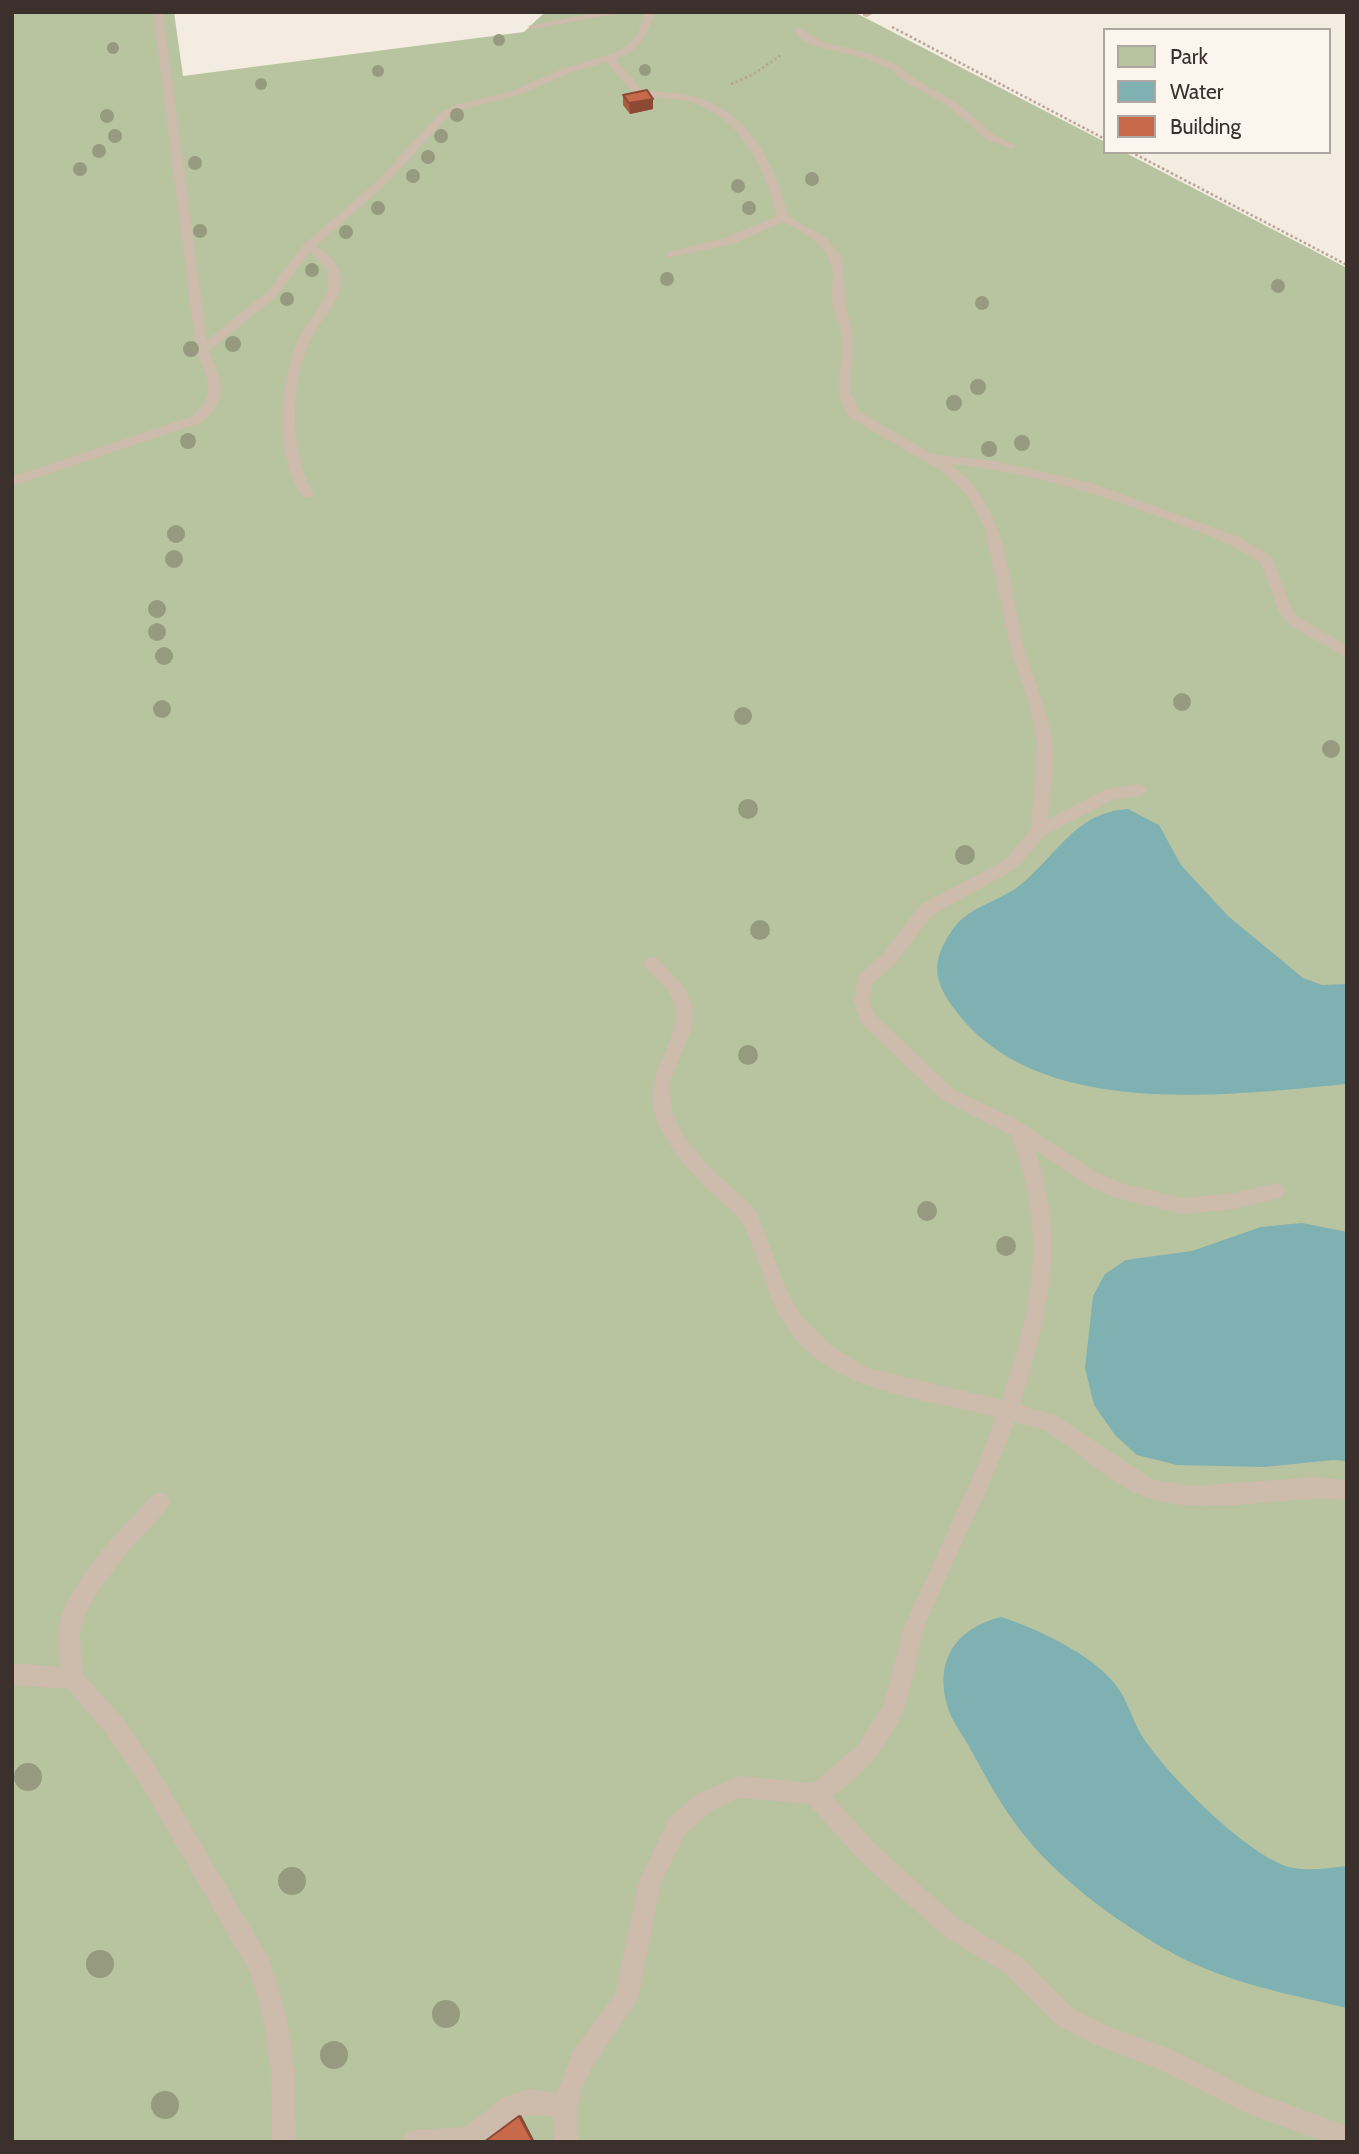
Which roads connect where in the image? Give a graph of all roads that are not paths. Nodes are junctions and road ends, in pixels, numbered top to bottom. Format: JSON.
{"nodes":[{"id":1,"x":158,"y":12,"type":"edge"},
{"id":2,"x":620,"y":12,"type":"edge"},
{"id":3,"x":650,"y":12,"type":"edge"},
{"id":4,"x":533,"y":26,"type":"dead end"},
{"id":5,"x":799,"y":30,"type":"road end"},
{"id":6,"x":609,"y":59,"type":"junction"},
{"id":7,"x":1011,"y":146,"type":"dead end"},
{"id":8,"x":783,"y":218,"type":"junction"},
{"id":9,"x":309,"y":246,"type":"junction"},
{"id":10,"x":671,"y":255,"type":"dead end"},
{"id":11,"x":202,"y":350,"type":"junction"},
{"id":12,"x":928,"y":457,"type":"junction"},
{"id":13,"x":12,"y":482,"type":"edge"},
{"id":14,"x":307,"y":494,"type":"dead end"},
{"id":15,"x":1347,"y":653,"type":"edge"},
{"id":16,"x":1140,"y":790,"type":"dead end"},
{"id":17,"x":1039,"y":831,"type":"junction"},
{"id":18,"x":651,"y":962,"type":"dead end"},
{"id":19,"x":1018,"y":1129,"type":"junction"},
{"id":20,"x":1276,"y":1191,"type":"dead end"},
{"id":21,"x":1011,"y":1410,"type":"junction"},
{"id":22,"x":1347,"y":1490,"type":"edge"},
{"id":23,"x":160,"y":1502,"type":"dead end"},
{"id":24,"x":12,"y":1674,"type":"edge"},
{"id":25,"x":73,"y":1679,"type":"junction"},
{"id":26,"x":815,"y":1794,"type":"junction"},
{"id":27,"x":565,"y":2107,"type":"junction"},
{"id":28,"x":1347,"y":2138,"type":"edge"},
{"id":29,"x":284,"y":2142,"type":"edge"},
{"id":30,"x":415,"y":2142,"type":"edge"},
{"id":31,"x":566,"y":2142,"type":"edge"}],
"edges":[{"from":1,"to":11,"type":"lane"},
{"from":2,"to":4,"type":"lane"},
{"from":3,"to":6,"type":"lane"},
{"from":5,"to":7,"type":"lane"},
{"from":6,"to":8,"type":"lane"},
{"from":6,"to":9,"type":"lane"},
{"from":8,"to":10,"type":"lane"},
{"from":8,"to":12,"type":"lane"},
{"from":9,"to":11,"type":"lane"},
{"from":9,"to":14,"type":"lane"},
{"from":11,"to":13,"type":"lane"},
{"from":12,"to":15,"type":"lane"},
{"from":12,"to":17,"type":"lane"},
{"from":16,"to":17,"type":"lane"},
{"from":17,"to":19,"type":"lane"},
{"from":18,"to":21,"type":"lane"},
{"from":19,"to":20,"type":"lane"},
{"from":19,"to":21,"type":"lane"},
{"from":21,"to":22,"type":"lane"},
{"from":21,"to":26,"type":"lane"},
{"from":23,"to":25,"type":"lane"},
{"from":24,"to":25,"type":"lane"},
{"from":25,"to":29,"type":"lane"},
{"from":26,"to":27,"type":"lane"},
{"from":26,"to":28,"type":"lane"},
{"from":27,"to":30,"type":"lane"},
{"from":27,"to":31,"type":"lane"}]}
